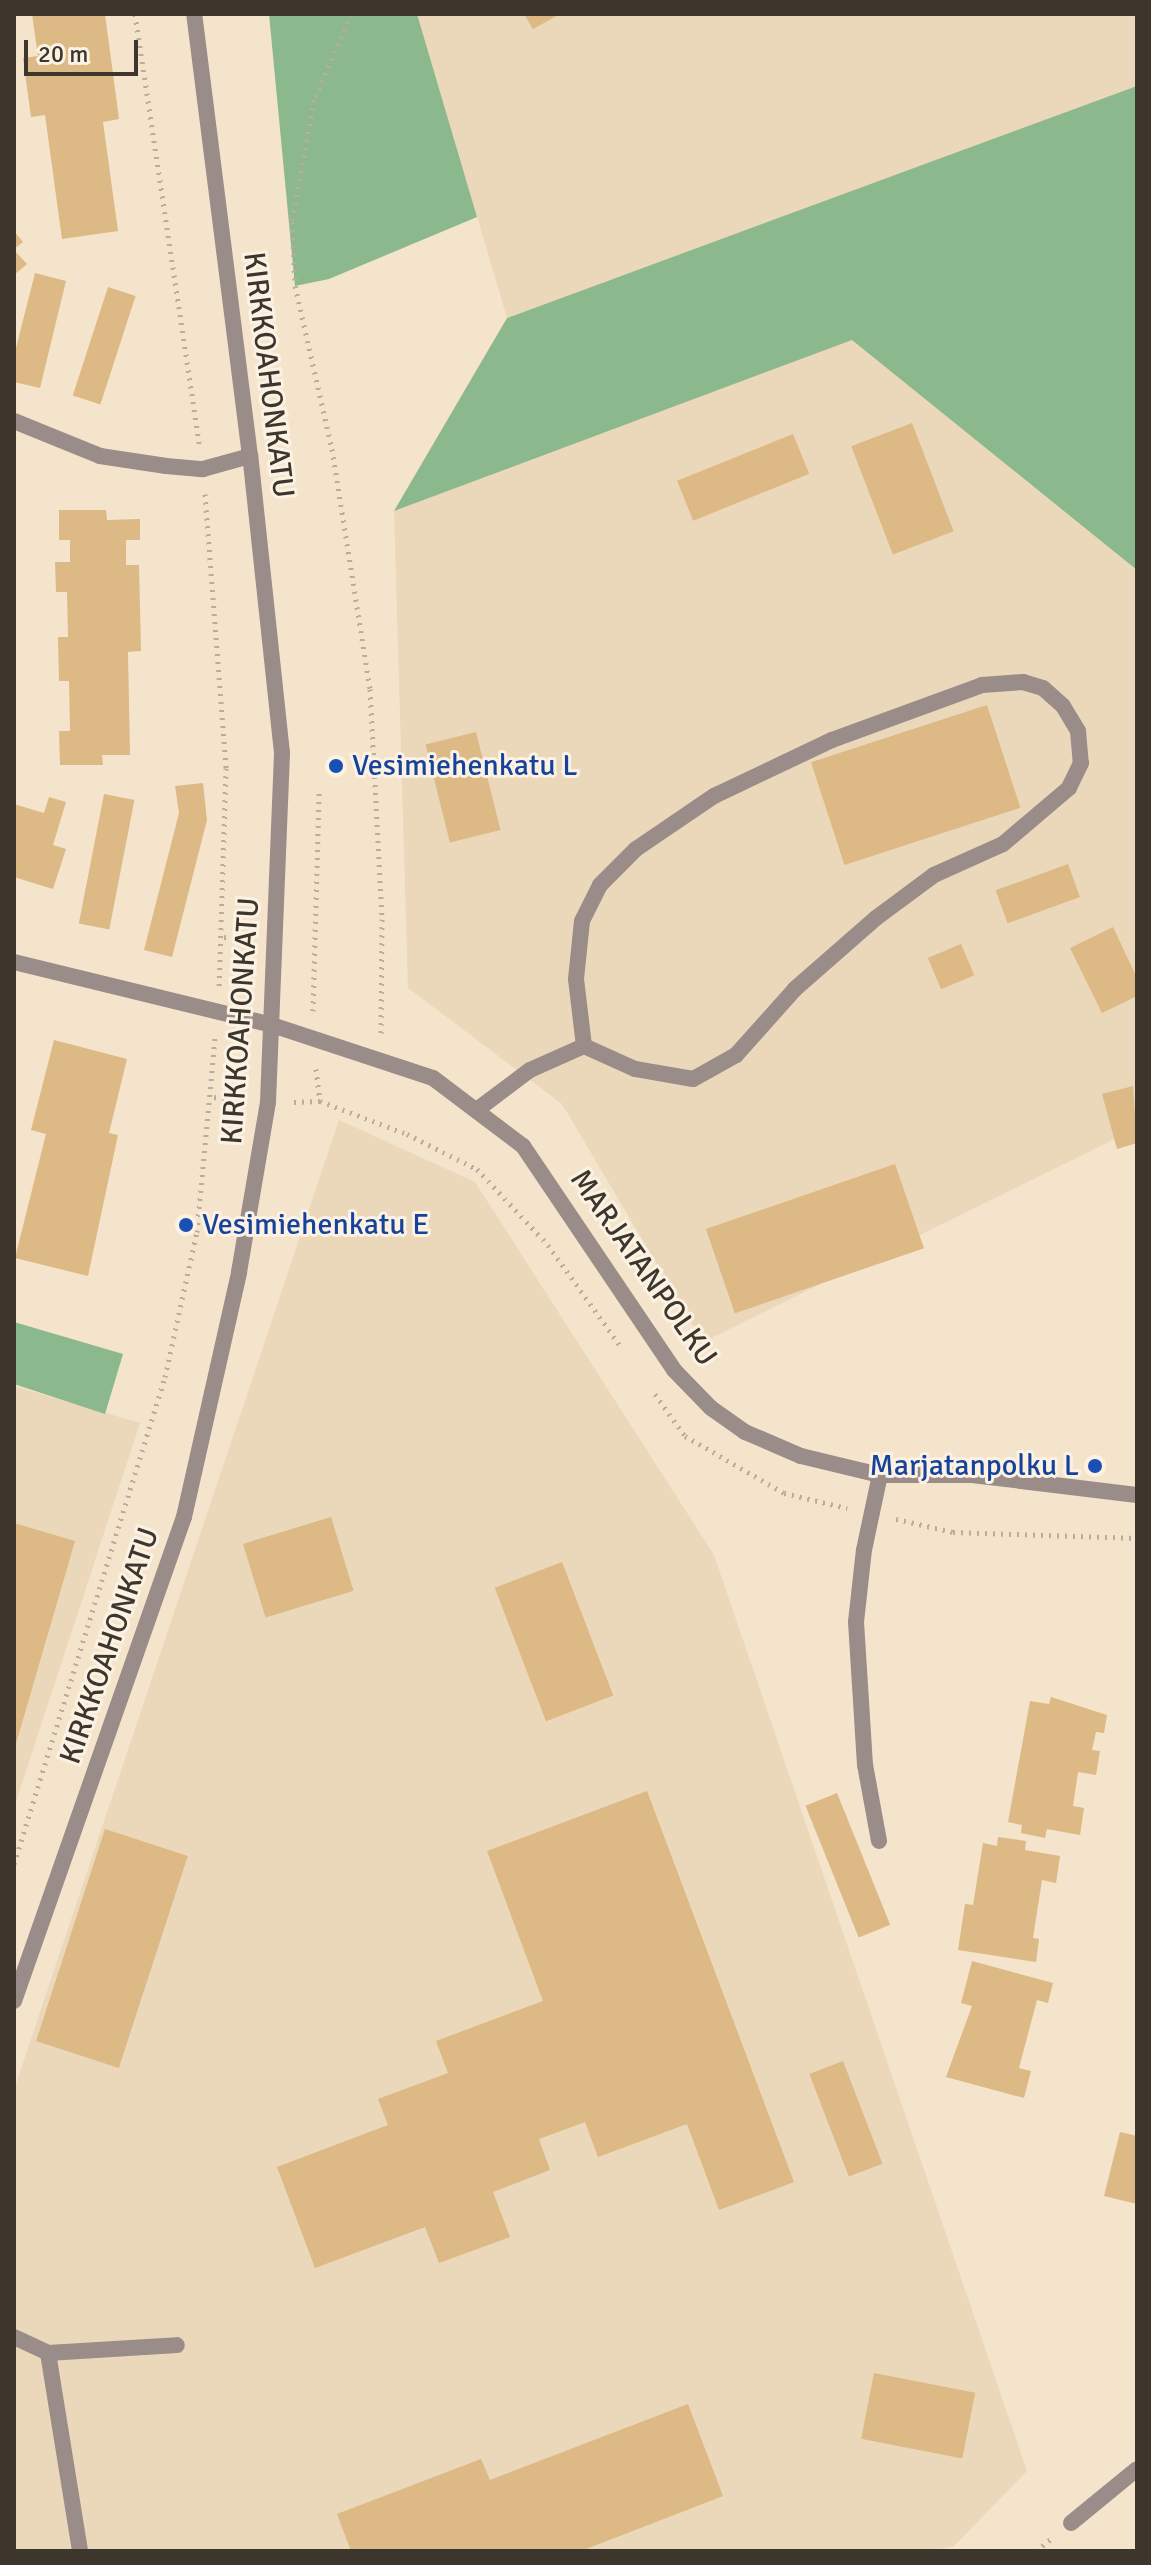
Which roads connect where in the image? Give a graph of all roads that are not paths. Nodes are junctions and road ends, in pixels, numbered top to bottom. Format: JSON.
{"nodes":[{"id":1,"x":194,"y":14,"type":"edge"},
{"id":2,"x":14,"y":421,"type":"edge"},
{"id":3,"x":250,"y":456,"type":"junction"},
{"id":4,"x":14,"y":962,"type":"edge"},
{"id":5,"x":272,"y":1025,"type":"junction"},
{"id":6,"x":584,"y":1046,"type":"junction"},
{"id":7,"x":478,"y":1109,"type":"junction"},
{"id":8,"x":880,"y":1475,"type":"junction"},
{"id":9,"x":1137,"y":1495,"type":"edge"},
{"id":10,"x":879,"y":1841,"type":"dead end"},
{"id":11,"x":14,"y":2001,"type":"edge"},
{"id":12,"x":14,"y":2337,"type":"edge"},
{"id":13,"x":177,"y":2345,"type":"dead end"},
{"id":14,"x":48,"y":2353,"type":"junction"},
{"id":15,"x":1137,"y":2469,"type":"edge"},
{"id":16,"x":1071,"y":2523,"type":"dead end"},
{"id":17,"x":80,"y":2551,"type":"edge"}],
"edges":[{"from":1,"to":3,"type":"street","name":"KIRKKOAHONKATU"},
{"from":2,"to":3,"type":"street"},
{"from":3,"to":5,"type":"street","name":"KIRKKOAHONKATU"},
{"from":4,"to":5,"type":"street","name":"MARJATANPOLKU"},
{"from":5,"to":7,"type":"street","name":"MARJATANPOLKU"},
{"from":5,"to":11,"type":"street","name":"KIRKKOAHONKATU"},
{"from":6,"to":6,"type":"street"},
{"from":6,"to":7,"type":"street"},
{"from":7,"to":8,"type":"street","name":"MARJATANPOLKU"},
{"from":8,"to":9,"type":"street","name":"MARJATANPOLKU"},
{"from":8,"to":10,"type":"street"},
{"from":12,"to":14,"type":"street"},
{"from":13,"to":14,"type":"street"},
{"from":14,"to":17,"type":"street"},
{"from":15,"to":16,"type":"street"}]}
